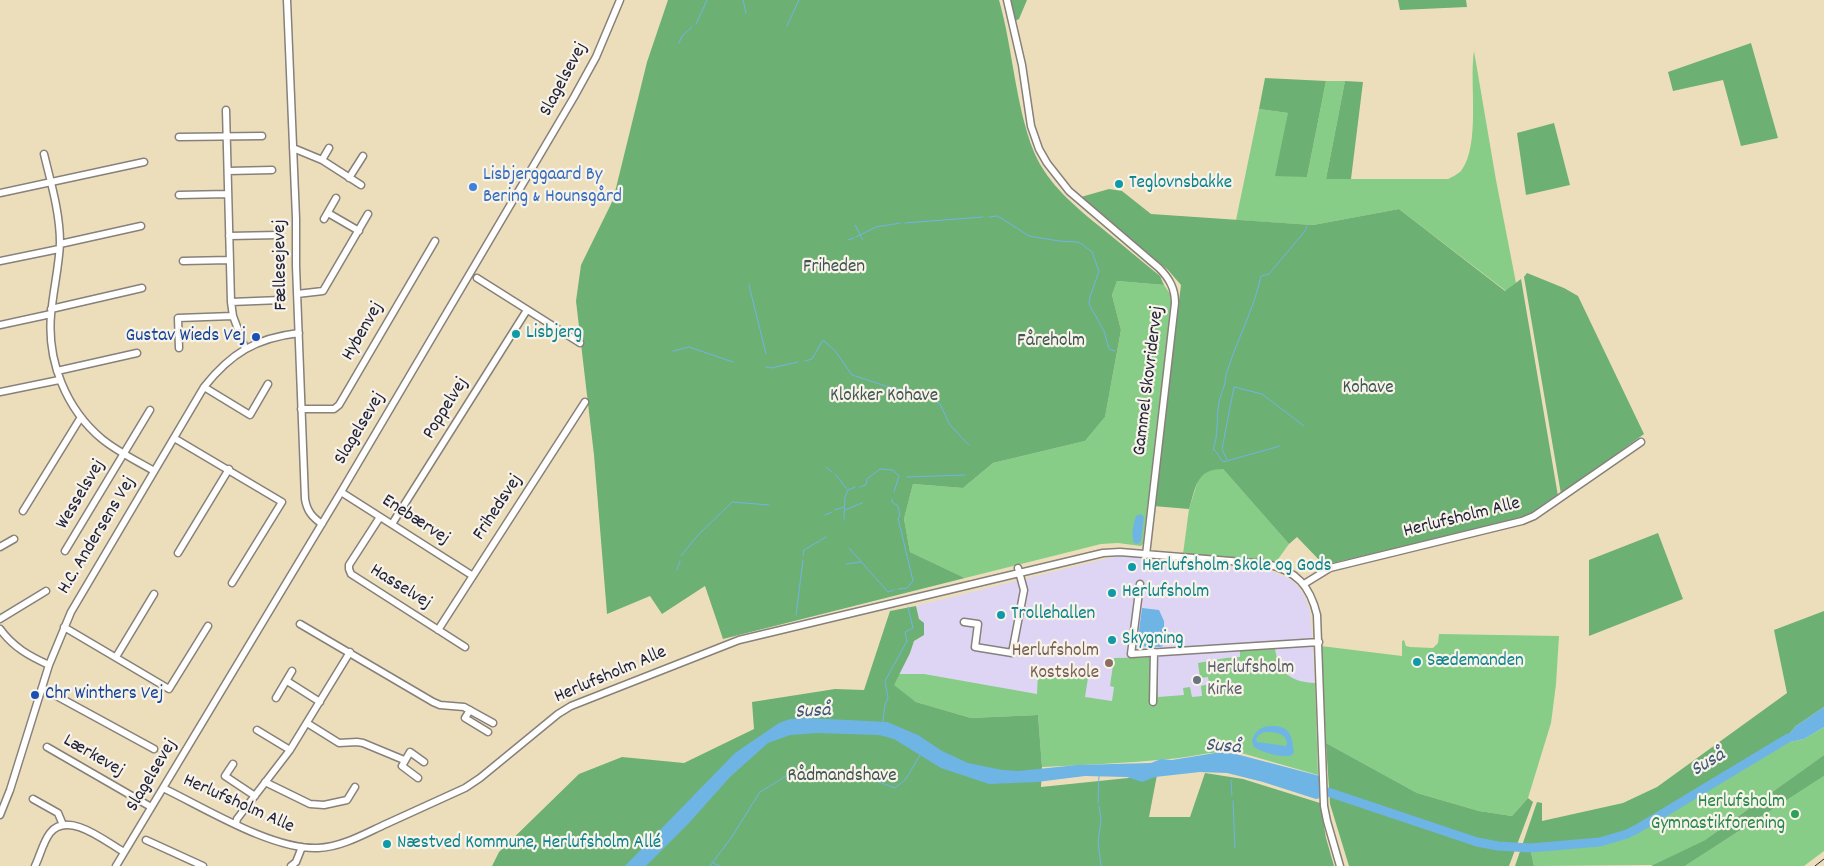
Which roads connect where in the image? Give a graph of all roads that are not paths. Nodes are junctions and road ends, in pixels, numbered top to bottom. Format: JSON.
{"nodes":[{"id":1,"x":286,"y":0,"type":"edge"},
{"id":2,"x":620,"y":0,"type":"edge"},
{"id":3,"x":1007,"y":0,"type":"edge"},
{"id":4,"x":226,"y":110,"type":"dead end"},
{"id":5,"x":227,"y":136,"type":"junction"},
{"id":6,"x":262,"y":136,"type":"dead end"},
{"id":7,"x":179,"y":137,"type":"dead end"},
{"id":8,"x":294,"y":148,"type":"junction"},
{"id":9,"x":329,"y":148,"type":"dead end"},
{"id":10,"x":44,"y":154,"type":"dead end"},
{"id":11,"x":363,"y":156,"type":"dead end"},
{"id":12,"x":322,"y":160,"type":"junction"},
{"id":13,"x":144,"y":162,"type":"dead end"},
{"id":14,"x":272,"y":170,"type":"dead end"},
{"id":15,"x":228,"y":171,"type":"junction"},
{"id":16,"x":350,"y":178,"type":"junction"},
{"id":17,"x":51,"y":182,"type":"junction"},
{"id":18,"x":361,"y":185,"type":"dead end"},
{"id":19,"x":0,"y":193,"type":"edge"},
{"id":20,"x":228,"y":194,"type":"junction"},
{"id":21,"x":178,"y":195,"type":"dead end"},
{"id":22,"x":336,"y":198,"type":"dead end"},
{"id":23,"x":328,"y":213,"type":"junction"},
{"id":24,"x":368,"y":214,"type":"dead end"},
{"id":25,"x":324,"y":219,"type":"dead end"},
{"id":26,"x":141,"y":226,"type":"dead end"},
{"id":27,"x":359,"y":231,"type":"junction"},
{"id":28,"x":279,"y":235,"type":"dead end"},
{"id":29,"x":229,"y":236,"type":"junction"},
{"id":30,"x":435,"y":241,"type":"dead end"},
{"id":31,"x":59,"y":246,"type":"junction"},
{"id":32,"x":230,"y":260,"type":"junction"},
{"id":33,"x":0,"y":261,"type":"edge"},
{"id":34,"x":183,"y":261,"type":"dead end"},
{"id":35,"x":477,"y":278,"type":"dead end"},
{"id":36,"x":142,"y":288,"type":"dead end"},
{"id":37,"x":297,"y":294,"type":"junction"},
{"id":38,"x":281,"y":300,"type":"dead end"},
{"id":39,"x":231,"y":302,"type":"junction"},
{"id":40,"x":527,"y":310,"type":"junction"},
{"id":41,"x":51,"y":311,"type":"junction"},
{"id":42,"x":233,"y":316,"type":"junction"},
{"id":43,"x":0,"y":325,"type":"edge"},
{"id":44,"x":299,"y":333,"type":"junction"},
{"id":45,"x":580,"y":343,"type":"dead end"},
{"id":46,"x":179,"y":348,"type":"dead end"},
{"id":47,"x":245,"y":348,"type":"junction"},
{"id":48,"x":137,"y":353,"type":"dead end"},
{"id":49,"x":56,"y":371,"type":"junction"},
{"id":50,"x":59,"y":380,"type":"junction"},
{"id":51,"x":268,"y":384,"type":"dead end"},
{"id":52,"x":204,"y":387,"type":"junction"},
{"id":53,"x":0,"y":392,"type":"edge"},
{"id":54,"x":585,"y":402,"type":"dead end"},
{"id":55,"x":150,"y":410,"type":"dead end"},
{"id":56,"x":301,"y":410,"type":"junction"},
{"id":57,"x":82,"y":418,"type":"junction"},
{"id":58,"x":174,"y":438,"type":"junction"},
{"id":59,"x":1641,"y":442,"type":"dead end"},
{"id":60,"x":124,"y":454,"type":"junction"},
{"id":61,"x":229,"y":469,"type":"junction"},
{"id":62,"x":154,"y":472,"type":"junction"},
{"id":63,"x":341,"y":492,"type":"junction"},
{"id":64,"x":24,"y":511,"type":"dead end"},
{"id":65,"x":380,"y":517,"type":"junction"},
{"id":66,"x":322,"y":524,"type":"junction"},
{"id":67,"x":392,"y":524,"type":"junction"},
{"id":68,"x":14,"y":539,"type":"dead end"},
{"id":69,"x":0,"y":547,"type":"edge"},
{"id":70,"x":65,"y":551,"type":"dead end"},
{"id":71,"x":178,"y":553,"type":"dead end"},
{"id":72,"x":1146,"y":555,"type":"junction"},
{"id":73,"x":1019,"y":570,"type":"junction"},
{"id":74,"x":473,"y":576,"type":"junction"},
{"id":75,"x":232,"y":584,"type":"dead end"},
{"id":76,"x":1140,"y":584,"type":"dead end"},
{"id":77,"x":1304,"y":584,"type":"junction"},
{"id":78,"x":46,"y":591,"type":"dead end"},
{"id":79,"x":154,"y":594,"type":"dead end"},
{"id":80,"x":0,"y":619,"type":"edge"},
{"id":81,"x":964,"y":622,"type":"dead end"},
{"id":82,"x":300,"y":624,"type":"dead end"},
{"id":83,"x":208,"y":626,"type":"dead end"},
{"id":84,"x":64,"y":627,"type":"junction"},
{"id":85,"x":0,"y":629,"type":"edge"},
{"id":86,"x":438,"y":630,"type":"junction"},
{"id":87,"x":1319,"y":642,"type":"junction"},
{"id":88,"x":465,"y":647,"type":"dead end"},
{"id":89,"x":350,"y":652,"type":"junction"},
{"id":90,"x":1154,"y":652,"type":"junction"},
{"id":91,"x":116,"y":657,"type":"junction"},
{"id":92,"x":49,"y":665,"type":"junction"},
{"id":93,"x":292,"y":672,"type":"dead end"},
{"id":94,"x":287,"y":681,"type":"junction"},
{"id":95,"x":42,"y":688,"type":"junction"},
{"id":96,"x":276,"y":698,"type":"dead end"},
{"id":97,"x":320,"y":702,"type":"junction"},
{"id":98,"x":1154,"y":702,"type":"dead end"},
{"id":99,"x":470,"y":710,"type":"junction"},
{"id":100,"x":307,"y":723,"type":"junction"},
{"id":101,"x":493,"y":723,"type":"dead end"},
{"id":102,"x":257,"y":730,"type":"dead end"},
{"id":103,"x":488,"y":732,"type":"dead end"},
{"id":104,"x":47,"y":747,"type":"dead end"},
{"id":105,"x":154,"y":749,"type":"dead end"},
{"id":106,"x":290,"y":750,"type":"junction"},
{"id":107,"x":404,"y":760,"type":"junction"},
{"id":108,"x":424,"y":762,"type":"dead end"},
{"id":109,"x":233,"y":764,"type":"dead end"},
{"id":110,"x":418,"y":778,"type":"dead end"},
{"id":111,"x":265,"y":782,"type":"junction"},
{"id":112,"x":355,"y":787,"type":"dead end"},
{"id":113,"x":163,"y":788,"type":"junction"},
{"id":114,"x":255,"y":796,"type":"junction"},
{"id":115,"x":33,"y":799,"type":"dead end"},
{"id":116,"x":151,"y":807,"type":"junction"},
{"id":117,"x":0,"y":815,"type":"edge"},
{"id":118,"x":236,"y":824,"type":"junction"},
{"id":119,"x":63,"y":825,"type":"junction"},
{"id":120,"x":146,"y":840,"type":"dead end"},
{"id":121,"x":302,"y":847,"type":"junction"},
{"id":122,"x":124,"y":852,"type":"junction"},
{"id":123,"x":295,"y":865,"type":"edge"},
{"id":124,"x":35,"y":866,"type":"edge"},
{"id":125,"x":116,"y":866,"type":"edge"},
{"id":126,"x":203,"y":866,"type":"edge"},
{"id":127,"x":1340,"y":866,"type":"edge"}],
"edges":[{"from":1,"to":8,"type":"street","name":"Fællesejevej"},
{"from":2,"to":63,"type":"street","name":"Slagelsevej"},
{"from":3,"to":72,"type":"street","name":"Gammel Skovridervej"},
{"from":4,"to":5,"type":"street"},
{"from":5,"to":6,"type":"street"},
{"from":5,"to":7,"type":"street"},
{"from":5,"to":15,"type":"street"},
{"from":8,"to":12,"type":"street"},
{"from":8,"to":37,"type":"street","name":"Fællesejevej"},
{"from":9,"to":12,"type":"street"},
{"from":10,"to":17,"type":"street","name":"Wesselsvej"},
{"from":11,"to":16,"type":"street"},
{"from":12,"to":16,"type":"street"},
{"from":13,"to":17,"type":"street"},
{"from":14,"to":15,"type":"street"},
{"from":15,"to":20,"type":"street"},
{"from":16,"to":18,"type":"street"},
{"from":17,"to":19,"type":"street"},
{"from":17,"to":31,"type":"street","name":"Wesselsvej"},
{"from":20,"to":21,"type":"street"},
{"from":20,"to":29,"type":"street"},
{"from":22,"to":23,"type":"street"},
{"from":23,"to":25,"type":"street"},
{"from":23,"to":27,"type":"street"},
{"from":24,"to":27,"type":"street"},
{"from":26,"to":31,"type":"street"},
{"from":27,"to":37,"type":"street"},
{"from":28,"to":29,"type":"street"},
{"from":29,"to":32,"type":"street"},
{"from":30,"to":56,"type":"street","name":"Hybenvej"},
{"from":31,"to":33,"type":"street"},
{"from":31,"to":41,"type":"street","name":"Wesselsvej"},
{"from":32,"to":34,"type":"street"},
{"from":32,"to":39,"type":"street"},
{"from":35,"to":40,"type":"street"},
{"from":36,"to":41,"type":"street"},
{"from":37,"to":44,"type":"street","name":"Fællesejevej"},
{"from":38,"to":39,"type":"street"},
{"from":39,"to":42,"type":"street"},
{"from":40,"to":45,"type":"street"},
{"from":40,"to":67,"type":"street","name":"Poppelvej"},
{"from":41,"to":43,"type":"street"},
{"from":41,"to":49,"type":"street","name":"Wesselsvej"},
{"from":42,"to":46,"type":"street"},
{"from":42,"to":47,"type":"street"},
{"from":44,"to":47,"type":"street","name":"H.C. Andersens Vej"},
{"from":44,"to":56,"type":"street","name":"Fællesejevej"},
{"from":47,"to":52,"type":"street","name":"H.C. Andersens Vej"},
{"from":48,"to":49,"type":"street"},
{"from":49,"to":50,"type":"street","name":"Wesselsvej"},
{"from":50,"to":53,"type":"street"},
{"from":50,"to":57,"type":"street","name":"Wesselsvej"},
{"from":51,"to":52,"type":"street"},
{"from":52,"to":58,"type":"street","name":"H.C. Andersens Vej"},
{"from":54,"to":74,"type":"street","name":"Frihedsvej"},
{"from":55,"to":60,"type":"street","name":"Wesselsvej"},
{"from":56,"to":66,"type":"street","name":"Fællesejevej"},
{"from":57,"to":60,"type":"street","name":"Wesselsvej"},
{"from":57,"to":64,"type":"street"},
{"from":58,"to":61,"type":"street"},
{"from":58,"to":62,"type":"street","name":"H.C. Andersens Vej"},
{"from":59,"to":77,"type":"street","name":"Herlufsholm Alle"},
{"from":60,"to":62,"type":"street","name":"Wesselsvej"},
{"from":60,"to":70,"type":"street","name":"Wesselsvej"},
{"from":61,"to":71,"type":"street"},
{"from":61,"to":75,"type":"street"},
{"from":62,"to":84,"type":"street","name":"H.C. Andersens Vej"},
{"from":63,"to":65,"type":"street","name":"Enebærvej"},
{"from":63,"to":66,"type":"street","name":"Slagelsevej"},
{"from":65,"to":67,"type":"street","name":"Enebærvej"},
{"from":65,"to":86,"type":"street","name":"Hasselvej"},
{"from":66,"to":113,"type":"street","name":"Slagelsevej"},
{"from":67,"to":74,"type":"street","name":"Enebærvej"},
{"from":68,"to":69,"type":"street"},
{"from":72,"to":73,"type":"street","name":"Herlufsholm Alle"},
{"from":72,"to":77,"type":"street","name":"Herlufsholm Alle"},
{"from":73,"to":81,"type":"street"},
{"from":73,"to":121,"type":"street","name":"Herlufsholm Alle"},
{"from":74,"to":86,"type":"street","name":"Frihedsvej"},
{"from":76,"to":90,"type":"street"},
{"from":77,"to":87,"type":"street","name":"Herlufsholm Alle"},
{"from":78,"to":80,"type":"street"},
{"from":79,"to":91,"type":"street"},
{"from":82,"to":89,"type":"street"},
{"from":83,"to":91,"type":"street"},
{"from":84,"to":91,"type":"street"},
{"from":84,"to":92,"type":"street","name":"H.C. Andersens Vej"},
{"from":85,"to":92,"type":"street"},
{"from":86,"to":88,"type":"street","name":"Hasselvej"},
{"from":87,"to":90,"type":"street"},
{"from":87,"to":127,"type":"street","name":"Herlufsholm Alle"},
{"from":89,"to":97,"type":"street"},
{"from":89,"to":99,"type":"street"},
{"from":90,"to":98,"type":"street"},
{"from":92,"to":95,"type":"street","name":"H.C. Andersens Vej"},
{"from":93,"to":94,"type":"street"},
{"from":94,"to":96,"type":"street"},
{"from":94,"to":97,"type":"street"},
{"from":95,"to":105,"type":"street"},
{"from":95,"to":117,"type":"street","name":"H.C. Andersens Vej"},
{"from":97,"to":100,"type":"street"},
{"from":99,"to":101,"type":"street"},
{"from":99,"to":103,"type":"street"},
{"from":100,"to":106,"type":"street"},
{"from":100,"to":107,"type":"street"},
{"from":102,"to":106,"type":"street"},
{"from":104,"to":116,"type":"street","name":"Lærkevej"},
{"from":106,"to":111,"type":"street"},
{"from":107,"to":108,"type":"street"},
{"from":107,"to":110,"type":"street"},
{"from":109,"to":114,"type":"street"},
{"from":111,"to":112,"type":"street"},
{"from":111,"to":114,"type":"street"},
{"from":113,"to":116,"type":"street","name":"Slagelsevej"},
{"from":113,"to":118,"type":"street","name":"Herlufsholm Alle"},
{"from":114,"to":118,"type":"street"},
{"from":115,"to":119,"type":"street"},
{"from":116,"to":122,"type":"street","name":"Slagelsevej"},
{"from":118,"to":121,"type":"street","name":"Herlufsholm Alle"},
{"from":119,"to":122,"type":"street"},
{"from":119,"to":124,"type":"street"},
{"from":120,"to":126,"type":"street"},
{"from":121,"to":123,"type":"street"},
{"from":122,"to":125,"type":"street","name":"Slagelsevej"}]}
